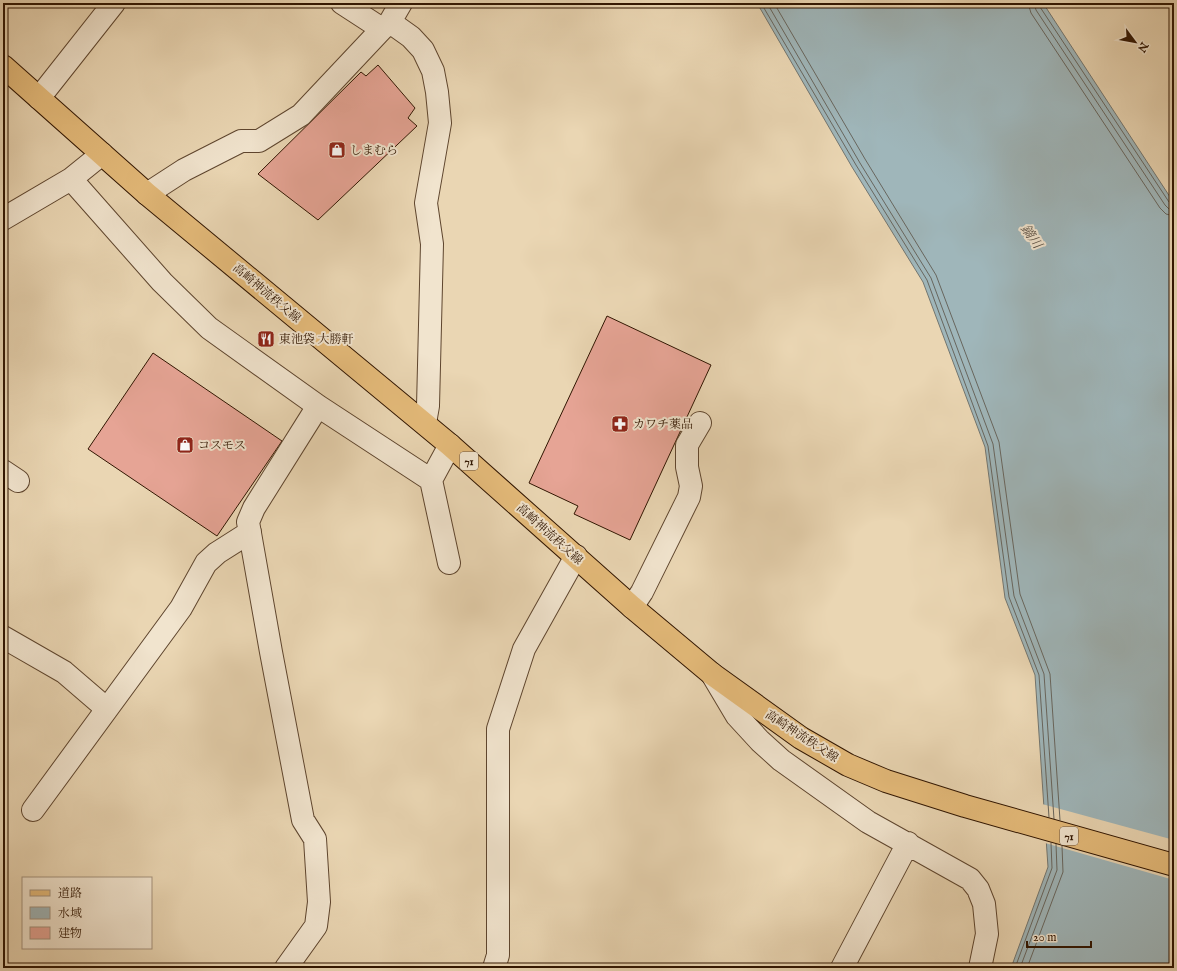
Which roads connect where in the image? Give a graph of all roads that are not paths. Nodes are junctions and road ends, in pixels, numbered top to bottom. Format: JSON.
{"nodes":[{"id":1,"x":114,"y":3,"type":"edge"},
{"id":2,"x":342,"y":3,"type":"edge"},
{"id":3,"x":401,"y":3,"type":"edge"},
{"id":4,"x":386,"y":26,"type":"junction"},
{"id":5,"x":3,"y":66,"type":"edge"},
{"id":6,"x":39,"y":98,"type":"junction"},
{"id":7,"x":102,"y":154,"type":"junction"},
{"id":8,"x":71,"y":179,"type":"junction"},
{"id":9,"x":147,"y":194,"type":"junction"},
{"id":10,"x":3,"y":219,"type":"edge"},
{"id":11,"x":318,"y":406,"type":"junction"},
{"id":12,"x":425,"y":423,"type":"junction"},
{"id":13,"x":700,"y":423,"type":"dead end"},
{"id":14,"x":450,"y":445,"type":"junction"},
{"id":15,"x":431,"y":480,"type":"junction"},
{"id":16,"x":250,"y":532,"type":"junction"},
{"id":17,"x":576,"y":556,"type":"junction"},
{"id":18,"x":449,"y":563,"type":"dead end"},
{"id":19,"x":632,"y":607,"type":"junction"},
{"id":20,"x":3,"y":637,"type":"edge"},
{"id":21,"x":712,"y":674,"type":"junction"},
{"id":22,"x":107,"y":709,"type":"junction"},
{"id":23,"x":34,"y":810,"type":"dead end"},
{"id":24,"x":908,"y":843,"type":"junction"},
{"id":25,"x":1174,"y":865,"type":"edge"},
{"id":26,"x":286,"y":968,"type":"edge"},
{"id":27,"x":494,"y":968,"type":"edge"},
{"id":28,"x":842,"y":968,"type":"edge"},
{"id":29,"x":980,"y":968,"type":"edge"}],
"edges":[{"from":1,"to":6,"type":"street"},
{"from":2,"to":4,"type":"street"},
{"from":3,"to":4,"type":"street"},
{"from":4,"to":9,"type":"street"},
{"from":4,"to":12,"type":"street"},
{"from":5,"to":6,"type":"main road","name":"高崎神流秩父線","number":"71"},
{"from":6,"to":7,"type":"main road","name":"高崎神流秩父線","number":"71"},
{"from":7,"to":8,"type":"street"},
{"from":7,"to":9,"type":"main road","name":"高崎神流秩父線","number":"71"},
{"from":8,"to":10,"type":"street"},
{"from":8,"to":11,"type":"street"},
{"from":9,"to":12,"type":"main road","name":"高崎神流秩父線","number":"71"},
{"from":11,"to":15,"type":"street"},
{"from":11,"to":16,"type":"street"},
{"from":12,"to":14,"type":"main road","name":"高崎神流秩父線","number":"71"},
{"from":13,"to":19,"type":"street"},
{"from":14,"to":15,"type":"street"},
{"from":14,"to":17,"type":"main road","name":"高崎神流秩父線","number":"71"},
{"from":15,"to":18,"type":"street"},
{"from":16,"to":22,"type":"street"},
{"from":16,"to":26,"type":"street"},
{"from":17,"to":19,"type":"main road","name":"高崎神流秩父線","number":"71"},
{"from":17,"to":27,"type":"street"},
{"from":19,"to":21,"type":"main road","name":"高崎神流秩父線","number":"71"},
{"from":20,"to":22,"type":"street"},
{"from":21,"to":24,"type":"street"},
{"from":21,"to":25,"type":"main road","name":"高崎神流秩父線","number":"71"},
{"from":22,"to":23,"type":"street"},
{"from":24,"to":28,"type":"street"},
{"from":24,"to":29,"type":"street"}]}
